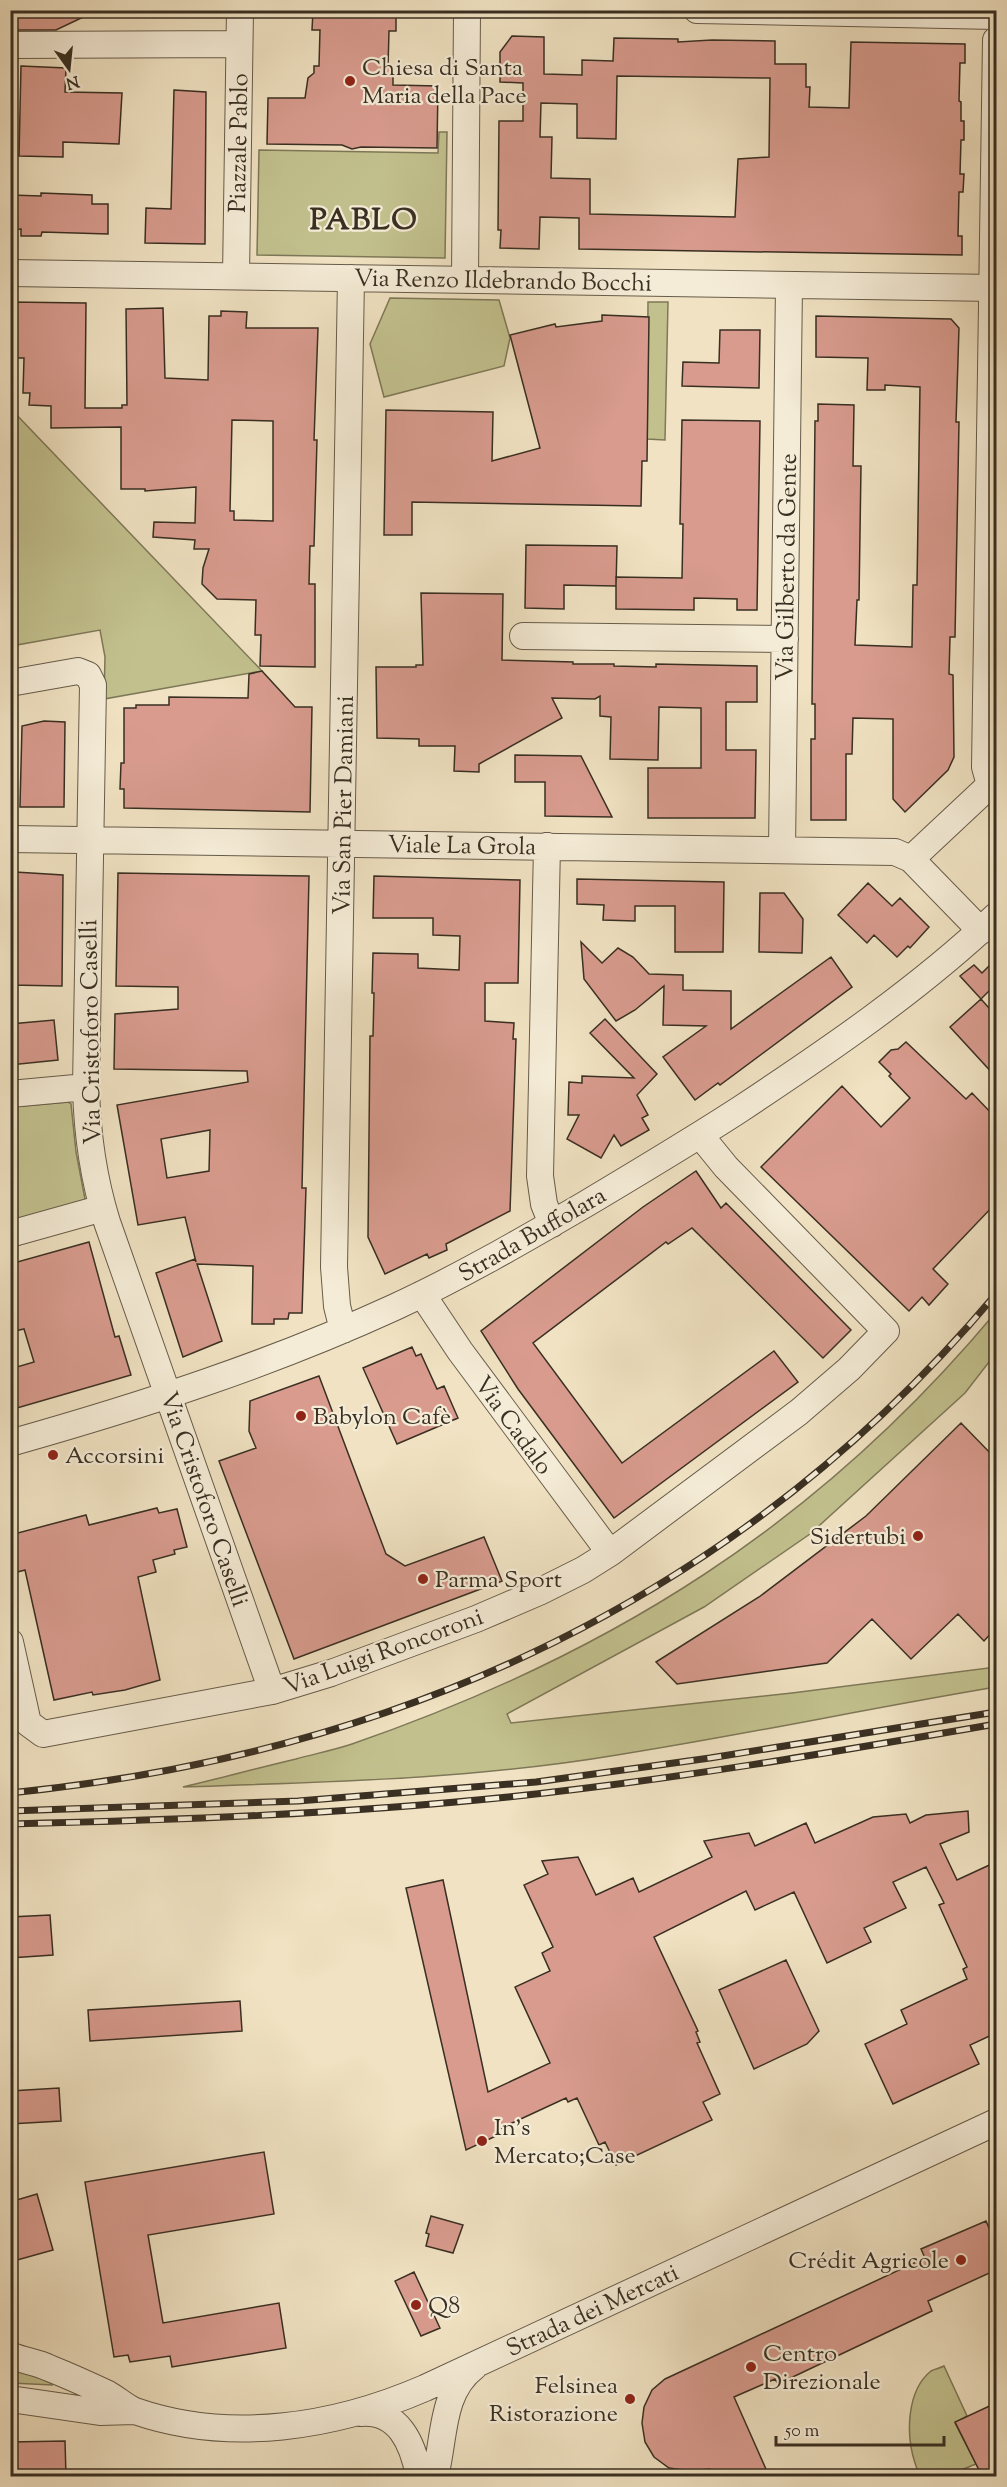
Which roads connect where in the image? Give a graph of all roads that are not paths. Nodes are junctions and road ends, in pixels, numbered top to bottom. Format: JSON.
{"nodes":[{"id":1,"x":240,"y":10,"type":"edge"},
{"id":2,"x":467,"y":10,"type":"edge"},
{"id":3,"x":697,"y":10,"type":"edge"},
{"id":4,"x":996,"y":16,"type":"edge"},
{"id":5,"x":996,"y":40,"type":"edge"},
{"id":6,"x":239,"y":44,"type":"junction"},
{"id":7,"x":10,"y":45,"type":"edge"},
{"id":8,"x":10,"y":273,"type":"edge"},
{"id":9,"x":236,"y":276,"type":"junction"},
{"id":10,"x":351,"y":278,"type":"junction"},
{"id":11,"x":465,"y":280,"type":"junction"},
{"id":12,"x":789,"y":285,"type":"junction"},
{"id":13,"x":994,"y":288,"type":"edge"},
{"id":14,"x":993,"y":477,"type":"edge"},
{"id":15,"x":523,"y":636,"type":"dead end"},
{"id":16,"x":785,"y":639,"type":"junction"},
{"id":17,"x":10,"y":684,"type":"edge"},
{"id":18,"x":993,"y":788,"type":"edge"},
{"id":19,"x":10,"y":839,"type":"edge"},
{"id":20,"x":90,"y":840,"type":"junction"},
{"id":21,"x":342,"y":843,"type":"junction"},
{"id":22,"x":546,"y":846,"type":"junction"},
{"id":23,"x":782,"y":850,"type":"junction"},
{"id":24,"x":911,"y":859,"type":"junction"},
{"id":25,"x":989,"y":923,"type":"edge"},
{"id":26,"x":86,"y":1087,"type":"junction"},
{"id":27,"x":10,"y":1094,"type":"edge"},
{"id":28,"x":700,"y":1135,"type":"junction"},
{"id":29,"x":103,"y":1208,"type":"junction"},
{"id":30,"x":552,"y":1224,"type":"junction"},
{"id":31,"x":10,"y":1234,"type":"edge"},
{"id":32,"x":422,"y":1294,"type":"junction"},
{"id":33,"x":343,"y":1330,"type":"junction"},
{"id":34,"x":168,"y":1395,"type":"junction"},
{"id":35,"x":10,"y":1443,"type":"edge"},
{"id":36,"x":610,"y":1553,"type":"junction"},
{"id":37,"x":10,"y":1642,"type":"edge"},
{"id":38,"x":15,"y":1683,"type":"edge"},
{"id":39,"x":272,"y":1691,"type":"junction"},
{"id":40,"x":996,"y":2122,"type":"edge"},
{"id":41,"x":10,"y":2336,"type":"edge"},
{"id":42,"x":10,"y":2355,"type":"edge"},
{"id":43,"x":489,"y":2358,"type":"junction"},
{"id":44,"x":50,"y":2368,"type":"junction"},
{"id":45,"x":10,"y":2399,"type":"edge"},
{"id":46,"x":134,"y":2411,"type":"junction"},
{"id":47,"x":354,"y":2415,"type":"junction"},
{"id":48,"x":419,"y":2476,"type":"edge"},
{"id":49,"x":435,"y":2476,"type":"edge"}],
"edges":[{"from":1,"to":6,"type":"street","name":"Piazzale Pablo"},
{"from":2,"to":11,"type":"street"},
{"from":3,"to":4,"type":"street"},
{"from":5,"to":13,"type":"street"},
{"from":6,"to":7,"type":"street"},
{"from":6,"to":9,"type":"street","name":"Piazzale Pablo"},
{"from":8,"to":9,"type":"street","name":"Via Renzo Ildebrando Bocchi"},
{"from":9,"to":10,"type":"street","name":"Via Renzo Ildebrando Bocchi"},
{"from":10,"to":11,"type":"street","name":"Via Renzo Ildebrando Bocchi"},
{"from":10,"to":21,"type":"street","name":"Via San Pier Damiani"},
{"from":11,"to":12,"type":"street","name":"Via Renzo Ildebrando Bocchi"},
{"from":12,"to":13,"type":"street","name":"Via Renzo Ildebrando Bocchi"},
{"from":12,"to":16,"type":"street","name":"Via Gilberto da Gente"},
{"from":13,"to":14,"type":"street"},
{"from":14,"to":18,"type":"street"},
{"from":15,"to":16,"type":"street"},
{"from":16,"to":23,"type":"street","name":"Via Gilberto da Gente"},
{"from":17,"to":20,"type":"street","name":"Via Cristoforo Caselli"},
{"from":18,"to":24,"type":"street"},
{"from":19,"to":20,"type":"street","name":"Viale La Grola"},
{"from":20,"to":21,"type":"street","name":"Viale La Grola"},
{"from":20,"to":26,"type":"street","name":"Via Cristoforo Caselli"},
{"from":21,"to":22,"type":"street","name":"Viale La Grola"},
{"from":21,"to":33,"type":"street","name":"Via San Pier Damiani"},
{"from":22,"to":23,"type":"street","name":"Viale La Grola"},
{"from":22,"to":30,"type":"street"},
{"from":23,"to":24,"type":"street","name":"Viale La Grola"},
{"from":24,"to":25,"type":"street"},
{"from":25,"to":28,"type":"street","name":"Strada Buffolara"},
{"from":26,"to":27,"type":"street"},
{"from":26,"to":29,"type":"street","name":"Via Cristoforo Caselli"},
{"from":28,"to":30,"type":"street","name":"Strada Buffolara"},
{"from":28,"to":36,"type":"street","name":"Via Luigi Roncoroni"},
{"from":29,"to":31,"type":"street"},
{"from":29,"to":34,"type":"street","name":"Via Cristoforo Caselli"},
{"from":30,"to":32,"type":"street","name":"Strada Buffolara"},
{"from":32,"to":33,"type":"street","name":"Strada Buffolara"},
{"from":32,"to":36,"type":"street","name":"Via Cadalo"},
{"from":33,"to":34,"type":"street","name":"Strada Buffolara"},
{"from":34,"to":35,"type":"street","name":"Strada Buffolara"},
{"from":34,"to":39,"type":"street","name":"Via Cristoforo Caselli"},
{"from":36,"to":39,"type":"street","name":"Via Luigi Roncoroni"},
{"from":37,"to":38,"type":"street"},
{"from":38,"to":39,"type":"street","name":"Via Luigi Roncoroni"},
{"from":40,"to":43,"type":"street","name":"Strada dei Mercati"},
{"from":41,"to":44,"type":"street","name":"Strada dei Mercati"},
{"from":42,"to":44,"type":"street","name":"Strada dei Mercati"},
{"from":43,"to":47,"type":"street","name":"Strada dei Mercati"},
{"from":43,"to":49,"type":"street"},
{"from":44,"to":46,"type":"street","name":"Strada dei Mercati"},
{"from":45,"to":46,"type":"street","name":"Strada dei Mercati"},
{"from":46,"to":47,"type":"street","name":"Strada dei Mercati"},
{"from":47,"to":48,"type":"street"}]}
